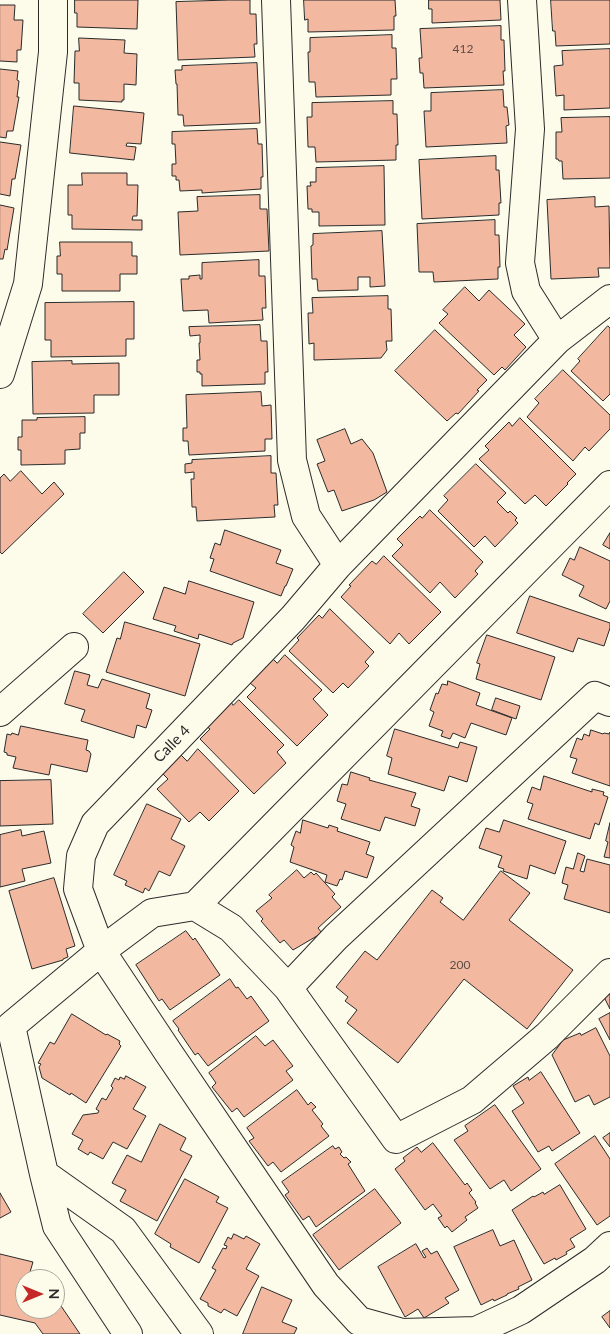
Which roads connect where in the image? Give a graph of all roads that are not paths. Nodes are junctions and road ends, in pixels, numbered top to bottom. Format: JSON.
{"nodes":[{"id":1,"x":54,"y":0,"type":"edge"},
{"id":2,"x":276,"y":0,"type":"edge"},
{"id":3,"x":522,"y":0,"type":"edge"},
{"id":4,"x":610,"y":299,"type":"edge"},
{"id":5,"x":557,"y":340,"type":"junction"},
{"id":6,"x":0,"y":374,"type":"edge"},
{"id":7,"x":610,"y":484,"type":"edge"},
{"id":8,"x":338,"y":565,"type":"junction"},
{"id":9,"x":74,"y":647,"type":"dead end"},
{"id":10,"x":610,"y":702,"type":"edge"},
{"id":11,"x":0,"y":712,"type":"edge"},
{"id":12,"x":196,"y":906,"type":"junction"},
{"id":13,"x":101,"y":951,"type":"junction"},
{"id":14,"x":610,"y":973,"type":"edge"},
{"id":15,"x":288,"y":988,"type":"junction"},
{"id":16,"x":6,"y":1018,"type":"edge"},
{"id":17,"x":44,"y":1174,"type":"junction"},
{"id":18,"x":610,"y":1246,"type":"edge"},
{"id":19,"x":128,"y":1334,"type":"edge"},
{"id":20,"x":199,"y":1334,"type":"edge"}],
"edges":[{"from":1,"to":6,"type":"street"},
{"from":2,"to":8,"type":"street"},
{"from":3,"to":5,"type":"street"},
{"from":4,"to":5,"type":"street","name":"Calle 4"},
{"from":5,"to":8,"type":"street","name":"Calle 4"},
{"from":7,"to":12,"type":"street"},
{"from":8,"to":13,"type":"street","name":"Calle 4"},
{"from":9,"to":11,"type":"street"},
{"from":10,"to":15,"type":"street"},
{"from":12,"to":13,"type":"street"},
{"from":12,"to":15,"type":"street"},
{"from":13,"to":16,"type":"street"},
{"from":13,"to":18,"type":"street","name":"Calle 4"},
{"from":14,"to":15,"type":"street"},
{"from":16,"to":17,"type":"street"},
{"from":17,"to":19,"type":"street"},
{"from":17,"to":20,"type":"street"}]}
